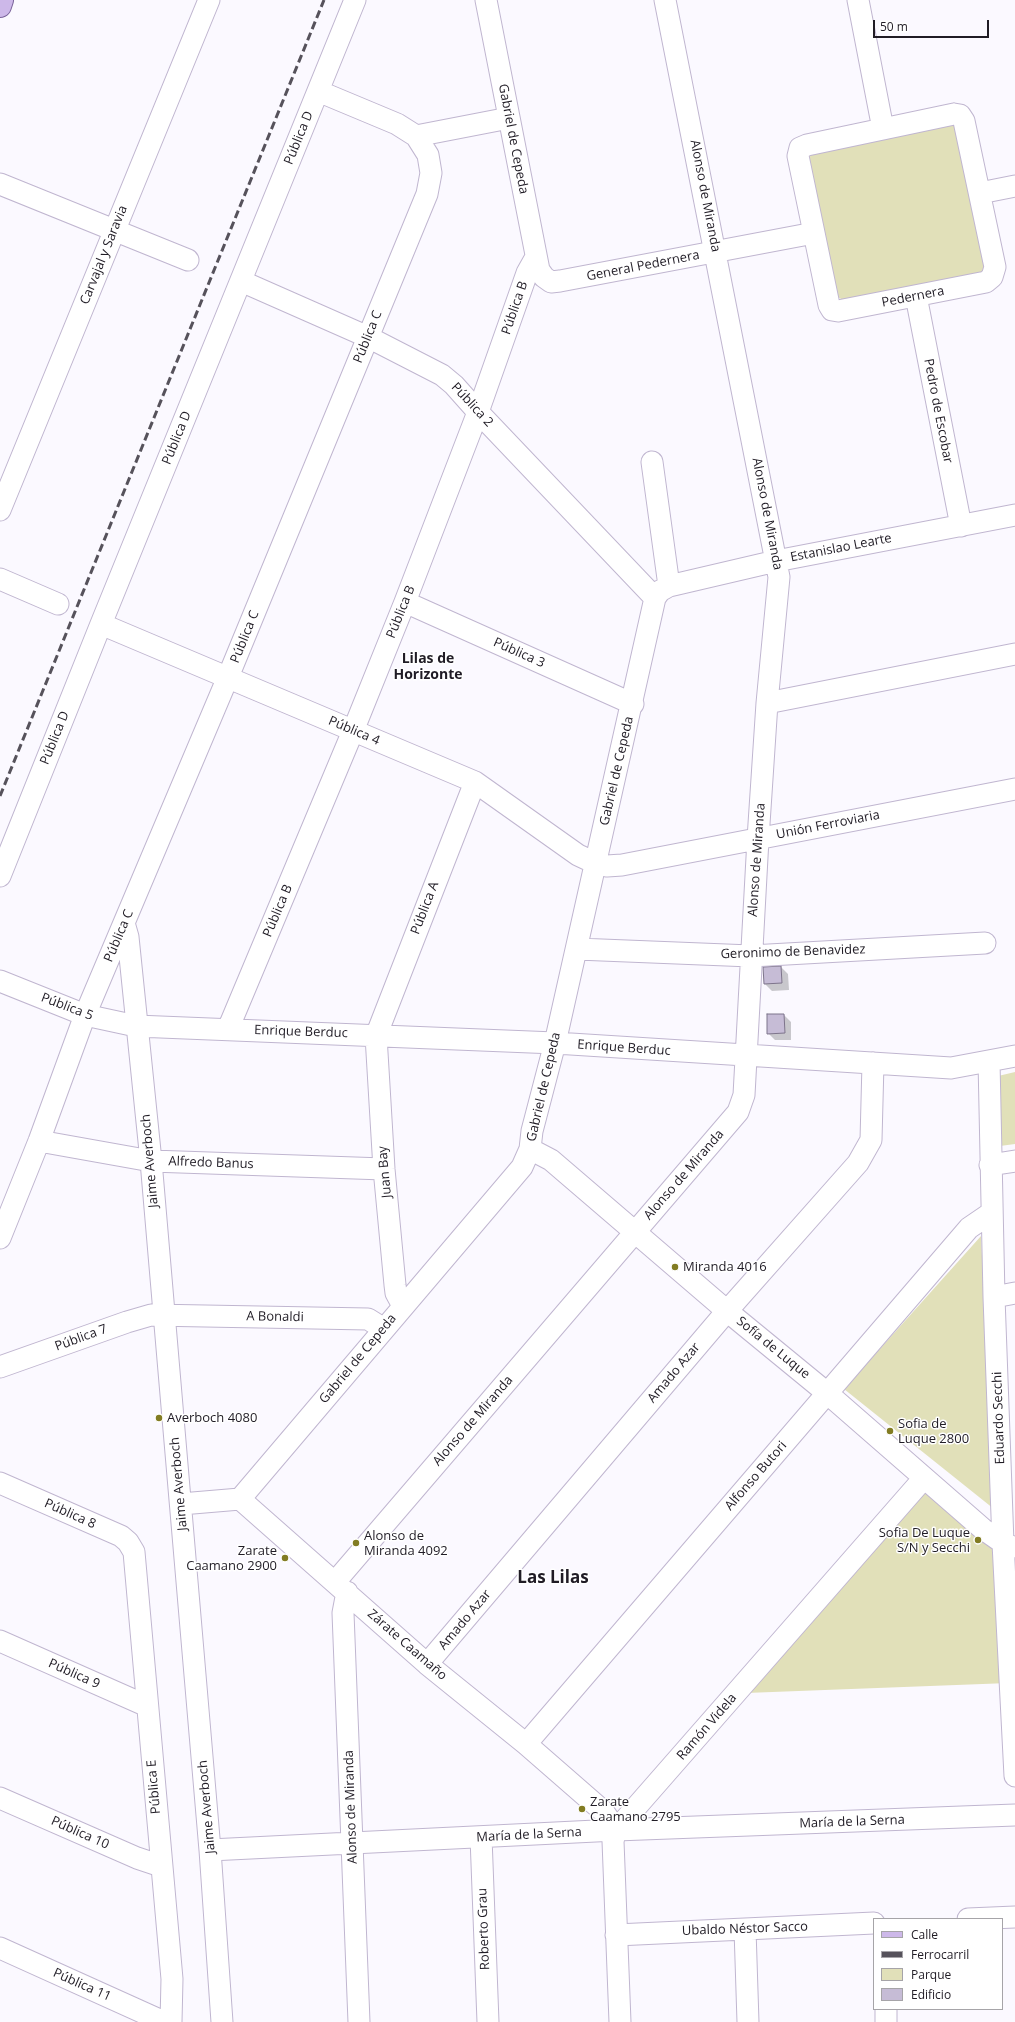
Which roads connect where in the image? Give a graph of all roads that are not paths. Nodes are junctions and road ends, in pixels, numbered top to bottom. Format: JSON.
{"nodes":[{"id":1,"x":2,"y":0,"type":"edge"},
{"id":2,"x":209,"y":0,"type":"edge"},
{"id":3,"x":355,"y":0,"type":"edge"},
{"id":4,"x":486,"y":0,"type":"edge"},
{"id":5,"x":665,"y":0,"type":"edge"},
{"id":6,"x":858,"y":0,"type":"edge"},
{"id":7,"x":0,"y":6,"type":"edge"},
{"id":8,"x":318,"y":92,"type":"junction"},
{"id":9,"x":509,"y":118,"type":"junction"},
{"id":10,"x":883,"y":129,"type":"junction"},
{"id":11,"x":416,"y":136,"type":"junction"},
{"id":12,"x":0,"y":184,"type":"edge"},
{"id":13,"x":1015,"y":186,"type":"edge"},
{"id":14,"x":980,"y":193,"type":"junction"},
{"id":15,"x":115,"y":230,"type":"junction"},
{"id":16,"x":814,"y":233,"type":"junction"},
{"id":17,"x":716,"y":252,"type":"junction"},
{"id":18,"x":536,"y":257,"type":"junction"},
{"id":19,"x":188,"y":260,"type":"dead end"},
{"id":20,"x":544,"y":277,"type":"joint"},
{"id":21,"x":241,"y":281,"type":"junction"},
{"id":22,"x":916,"y":296,"type":"junction"},
{"id":23,"x":368,"y":337,"type":"junction"},
{"id":24,"x":478,"y":412,"type":"junction"},
{"id":25,"x":652,"y":462,"type":"dead end"},
{"id":26,"x":0,"y":510,"type":"edge"},
{"id":27,"x":1015,"y":515,"type":"edge"},
{"id":28,"x":961,"y":526,"type":"junction"},
{"id":29,"x":776,"y":561,"type":"junction"},
{"id":30,"x":0,"y":579,"type":"edge"},
{"id":31,"x":662,"y":592,"type":"junction"},
{"id":32,"x":405,"y":602,"type":"junction"},
{"id":33,"x":58,"y":604,"type":"dead end"},
{"id":34,"x":100,"y":624,"type":"junction"},
{"id":35,"x":1015,"y":654,"type":"edge"},
{"id":36,"x":228,"y":677,"type":"junction"},
{"id":37,"x":767,"y":703,"type":"junction"},
{"id":38,"x":633,"y":704,"type":"junction"},
{"id":39,"x":353,"y":731,"type":"junction"},
{"id":40,"x":474,"y":782,"type":"junction"},
{"id":41,"x":1015,"y":790,"type":"edge"},
{"id":42,"x":758,"y":839,"type":"junction"},
{"id":43,"x":595,"y":863,"type":"junction"},
{"id":44,"x":0,"y":876,"type":"edge"},
{"id":45,"x":124,"y":923,"type":"junction"},
{"id":46,"x":985,"y":943,"type":"dead end"},
{"id":47,"x":577,"y":949,"type":"junction"},
{"id":48,"x":750,"y":956,"type":"junction"},
{"id":49,"x":0,"y":981,"type":"edge"},
{"id":50,"x":85,"y":1015,"type":"junction"},
{"id":51,"x":136,"y":1026,"type":"junction"},
{"id":52,"x":228,"y":1029,"type":"junction"},
{"id":53,"x":376,"y":1036,"type":"junction"},
{"id":54,"x":555,"y":1043,"type":"junction"},
{"id":55,"x":746,"y":1056,"type":"junction"},
{"id":56,"x":1015,"y":1056,"type":"edge"},
{"id":57,"x":989,"y":1061,"type":"junction"},
{"id":58,"x":873,"y":1063,"type":"junction"},
{"id":59,"x":39,"y":1141,"type":"junction"},
{"id":60,"x":530,"y":1149,"type":"junction"},
{"id":61,"x":151,"y":1160,"type":"junction"},
{"id":62,"x":1015,"y":1161,"type":"edge"},
{"id":63,"x":990,"y":1165,"type":"junction"},
{"id":64,"x":384,"y":1169,"type":"junction"},
{"id":65,"x":991,"y":1213,"type":"junction"},
{"id":66,"x":635,"y":1232,"type":"junction"},
{"id":67,"x":0,"y":1238,"type":"edge"},
{"id":68,"x":1015,"y":1293,"type":"edge"},
{"id":69,"x":994,"y":1297,"type":"junction"},
{"id":70,"x":404,"y":1306,"type":"junction"},
{"id":71,"x":727,"y":1310,"type":"junction"},
{"id":72,"x":164,"y":1315,"type":"junction"},
{"id":73,"x":384,"y":1329,"type":"junction"},
{"id":74,"x":0,"y":1367,"type":"edge"},
{"id":75,"x":827,"y":1393,"type":"junction"},
{"id":76,"x":1007,"y":1426,"type":"edge"},
{"id":77,"x":924,"y":1478,"type":"junction"},
{"id":78,"x":0,"y":1483,"type":"edge"},
{"id":79,"x":240,"y":1499,"type":"junction"},
{"id":80,"x":181,"y":1504,"type":"junction"},
{"id":81,"x":1009,"y":1545,"type":"edge"},
{"id":82,"x":134,"y":1552,"type":"joint"},
{"id":83,"x":341,"y":1587,"type":"junction"},
{"id":84,"x":0,"y":1641,"type":"edge"},
{"id":85,"x":427,"y":1664,"type":"junction"},
{"id":86,"x":147,"y":1706,"type":"junction"},
{"id":87,"x":526,"y":1744,"type":"junction"},
{"id":88,"x":1015,"y":1776,"type":"edge"},
{"id":89,"x":0,"y":1798,"type":"edge"},
{"id":90,"x":1015,"y":1815,"type":"edge"},
{"id":91,"x":616,"y":1830,"type":"junction"},
{"id":92,"x":481,"y":1837,"type":"junction"},
{"id":93,"x":352,"y":1843,"type":"junction"},
{"id":94,"x":210,"y":1850,"type":"junction"},
{"id":95,"x":160,"y":1866,"type":"junction"},
{"id":96,"x":1015,"y":1917,"type":"edge"},
{"id":97,"x":992,"y":1918,"type":"edge"},
{"id":98,"x":873,"y":1924,"type":"edge"},
{"id":99,"x":744,"y":1929,"type":"junction"},
{"id":100,"x":616,"y":1935,"type":"junction"},
{"id":101,"x":0,"y":1948,"type":"edge"},
{"id":102,"x":886,"y":2010,"type":"edge"},
{"id":103,"x":164,"y":2022,"type":"edge"},
{"id":104,"x":171,"y":2022,"type":"edge"},
{"id":105,"x":222,"y":2022,"type":"edge"},
{"id":106,"x":359,"y":2022,"type":"edge"},
{"id":107,"x":488,"y":2022,"type":"edge"},
{"id":108,"x":620,"y":2022,"type":"edge"},
{"id":109,"x":748,"y":2022,"type":"edge"},
{"id":110,"x":886,"y":2022,"type":"edge"}],
"edges":[{"from":1,"to":7,"type":"main road"},
{"from":2,"to":15,"type":"street","name":"Carvajal y Saravia"},
{"from":3,"to":8,"type":"street","name":"Pública D"},
{"from":4,"to":9,"type":"street","name":"Gabriel de Cepeda"},
{"from":5,"to":17,"type":"street","name":"Alonso de Miranda"},
{"from":6,"to":10,"type":"street"},
{"from":8,"to":11,"type":"street","name":"Pública C"},
{"from":8,"to":21,"type":"street","name":"Pública D"},
{"from":9,"to":11,"type":"street"},
{"from":9,"to":18,"type":"street","name":"Gabriel de Cepeda"},
{"from":10,"to":14,"type":"street"},
{"from":10,"to":16,"type":"street"},
{"from":11,"to":23,"type":"street","name":"Pública C"},
{"from":12,"to":15,"type":"street"},
{"from":13,"to":14,"type":"street"},
{"from":14,"to":22,"type":"street","name":"Pedernera"},
{"from":15,"to":19,"type":"street"},
{"from":15,"to":26,"type":"street","name":"Carvajal y Saravia"},
{"from":16,"to":17,"type":"street","name":"General Pedernera"},
{"from":16,"to":22,"type":"street","name":"Pedernera"},
{"from":17,"to":20,"type":"street","name":"General Pedernera"},
{"from":17,"to":29,"type":"street","name":"Alonso de Miranda"},
{"from":18,"to":20,"type":"street","name":"Gabriel de Cepeda"},
{"from":18,"to":24,"type":"street","name":"Pública B"},
{"from":21,"to":23,"type":"street","name":"Pública 2"},
{"from":21,"to":34,"type":"street","name":"Pública D"},
{"from":22,"to":28,"type":"street","name":"Pedro de Escobar"},
{"from":23,"to":24,"type":"street","name":"Pública 2"},
{"from":23,"to":36,"type":"street","name":"Pública C"},
{"from":24,"to":31,"type":"street","name":"Pública 2"},
{"from":24,"to":32,"type":"street","name":"Pública B"},
{"from":25,"to":31,"type":"street"},
{"from":27,"to":28,"type":"street","name":"Estanislao Learte"},
{"from":28,"to":29,"type":"street","name":"Estanislao Learte"},
{"from":29,"to":31,"type":"street","name":"Estanislao Learte"},
{"from":29,"to":37,"type":"street","name":"Alonso de Miranda"},
{"from":30,"to":33,"type":"street"},
{"from":31,"to":38,"type":"street","name":"Gabriel de Cepeda"},
{"from":32,"to":38,"type":"street","name":"Pública 3"},
{"from":32,"to":39,"type":"street","name":"Pública B"},
{"from":34,"to":36,"type":"street","name":"Pública 4"},
{"from":34,"to":44,"type":"street","name":"Pública D"},
{"from":35,"to":37,"type":"street"},
{"from":36,"to":39,"type":"street","name":"Pública 4"},
{"from":36,"to":45,"type":"street","name":"Pública C"},
{"from":37,"to":42,"type":"street","name":"Alonso de Miranda"},
{"from":38,"to":43,"type":"street","name":"Gabriel de Cepeda"},
{"from":39,"to":40,"type":"street","name":"Pública 4"},
{"from":39,"to":52,"type":"street","name":"Pública B"},
{"from":40,"to":43,"type":"street","name":"Pública 4"},
{"from":40,"to":53,"type":"street","name":"Pública A"},
{"from":41,"to":42,"type":"street","name":"Unión Ferroviaria"},
{"from":42,"to":43,"type":"street","name":"Unión Ferroviaria"},
{"from":42,"to":48,"type":"street","name":"Alonso de Miranda"},
{"from":43,"to":47,"type":"street","name":"Gabriel de Cepeda"},
{"from":45,"to":50,"type":"street","name":"Pública C"},
{"from":45,"to":51,"type":"street","name":"Jaime Averboch"},
{"from":46,"to":48,"type":"street","name":"Geronimo de Benavidez"},
{"from":47,"to":48,"type":"street","name":"Geronimo de Benavidez"},
{"from":47,"to":54,"type":"street","name":"Gabriel de Cepeda"},
{"from":48,"to":55,"type":"street","name":"Alonso de Miranda"},
{"from":49,"to":50,"type":"street","name":"Pública 5"},
{"from":50,"to":51,"type":"street","name":"Pública 5"},
{"from":50,"to":59,"type":"street","name":"Pública C"},
{"from":51,"to":52,"type":"street","name":"Enrique Berduc"},
{"from":51,"to":61,"type":"street","name":"Jaime Averboch"},
{"from":52,"to":53,"type":"street","name":"Enrique Berduc"},
{"from":53,"to":54,"type":"street","name":"Enrique Berduc"},
{"from":53,"to":64,"type":"street","name":"Juan Bay"},
{"from":54,"to":55,"type":"street","name":"Enrique Berduc"},
{"from":54,"to":60,"type":"street","name":"Gabriel de Cepeda"},
{"from":55,"to":58,"type":"street","name":"Enrique Berduc"},
{"from":55,"to":66,"type":"street","name":"Alonso de Miranda"},
{"from":56,"to":57,"type":"street","name":"Enrique Berduc"},
{"from":57,"to":58,"type":"street","name":"Enrique Berduc"},
{"from":57,"to":63,"type":"street","name":"Eduardo Secchi"},
{"from":58,"to":71,"type":"street","name":"Amado Azar"},
{"from":59,"to":61,"type":"street","name":"Alfredo Banus"},
{"from":59,"to":67,"type":"street","name":"Pública C"},
{"from":60,"to":66,"type":"street","name":"Sofía de Luque"},
{"from":60,"to":70,"type":"street","name":"Gabriel de Cepeda"},
{"from":61,"to":64,"type":"street","name":"Alfredo Banus"},
{"from":61,"to":72,"type":"street","name":"Jaime Averboch"},
{"from":62,"to":63,"type":"street"},
{"from":63,"to":65,"type":"street","name":"Eduardo Secchi"},
{"from":64,"to":70,"type":"street","name":"Juan Bay"},
{"from":65,"to":69,"type":"street","name":"Eduardo Secchi"},
{"from":65,"to":75,"type":"street","name":"Alfonso Butori"},
{"from":66,"to":71,"type":"street","name":"Sofía de Luque"},
{"from":66,"to":83,"type":"street","name":"Alonso de Miranda"},
{"from":68,"to":69,"type":"street"},
{"from":69,"to":76,"type":"street","name":"Eduardo Secchi"},
{"from":70,"to":73,"type":"street","name":"Gabriel de Cepeda"},
{"from":71,"to":75,"type":"street","name":"Sofía de Luque"},
{"from":71,"to":85,"type":"street","name":"Amado Azar"},
{"from":72,"to":73,"type":"street","name":"A Bonaldi"},
{"from":72,"to":74,"type":"street","name":"Pública 7"},
{"from":72,"to":80,"type":"street","name":"Jaime Averboch"},
{"from":73,"to":79,"type":"street","name":"Gabriel de Cepeda"},
{"from":75,"to":77,"type":"street","name":"Sofía de Luque"},
{"from":75,"to":87,"type":"street","name":"Alfonso Butori"},
{"from":76,"to":81,"type":"street","name":"Eduardo Secchi"},
{"from":77,"to":81,"type":"street","name":"Sofía de Luque"},
{"from":77,"to":91,"type":"street","name":"Ramón Videla"},
{"from":78,"to":82,"type":"street","name":"Pública 8"},
{"from":79,"to":80,"type":"street"},
{"from":79,"to":83,"type":"street","name":"Zárate Caamaño"},
{"from":80,"to":94,"type":"street","name":"Jaime Averboch"},
{"from":81,"to":88,"type":"street","name":"Eduardo Secchi"},
{"from":82,"to":86,"type":"street","name":"Pública E"},
{"from":83,"to":85,"type":"street","name":"Zárate Caamaño"},
{"from":83,"to":93,"type":"street","name":"Alonso de Miranda"},
{"from":84,"to":86,"type":"street","name":"Pública 9"},
{"from":85,"to":87,"type":"street","name":"Zárate Caamaño"},
{"from":86,"to":95,"type":"street","name":"Pública E"},
{"from":87,"to":91,"type":"street","name":"Zárate Caamaño"},
{"from":89,"to":95,"type":"street","name":"Pública 10"},
{"from":90,"to":91,"type":"street","name":"María de la Serna"},
{"from":91,"to":92,"type":"street","name":"María de la Serna"},
{"from":91,"to":100,"type":"street"},
{"from":92,"to":93,"type":"street","name":"María de la Serna"},
{"from":92,"to":107,"type":"street","name":"Roberto Grau"},
{"from":93,"to":94,"type":"street","name":"María de la Serna"},
{"from":93,"to":106,"type":"street","name":"Alonso de Miranda"},
{"from":94,"to":105,"type":"street","name":"Jaime Averboch"},
{"from":95,"to":104,"type":"street","name":"Pública E"},
{"from":96,"to":97,"type":"street"},
{"from":98,"to":99,"type":"street","name":"Ubaldo Néstor Sacco"},
{"from":99,"to":100,"type":"street","name":"Ubaldo Néstor Sacco"},
{"from":99,"to":109,"type":"street"},
{"from":100,"to":108,"type":"street"},
{"from":101,"to":103,"type":"street","name":"Pública 11"},
{"from":102,"to":110,"type":"street"}]}
